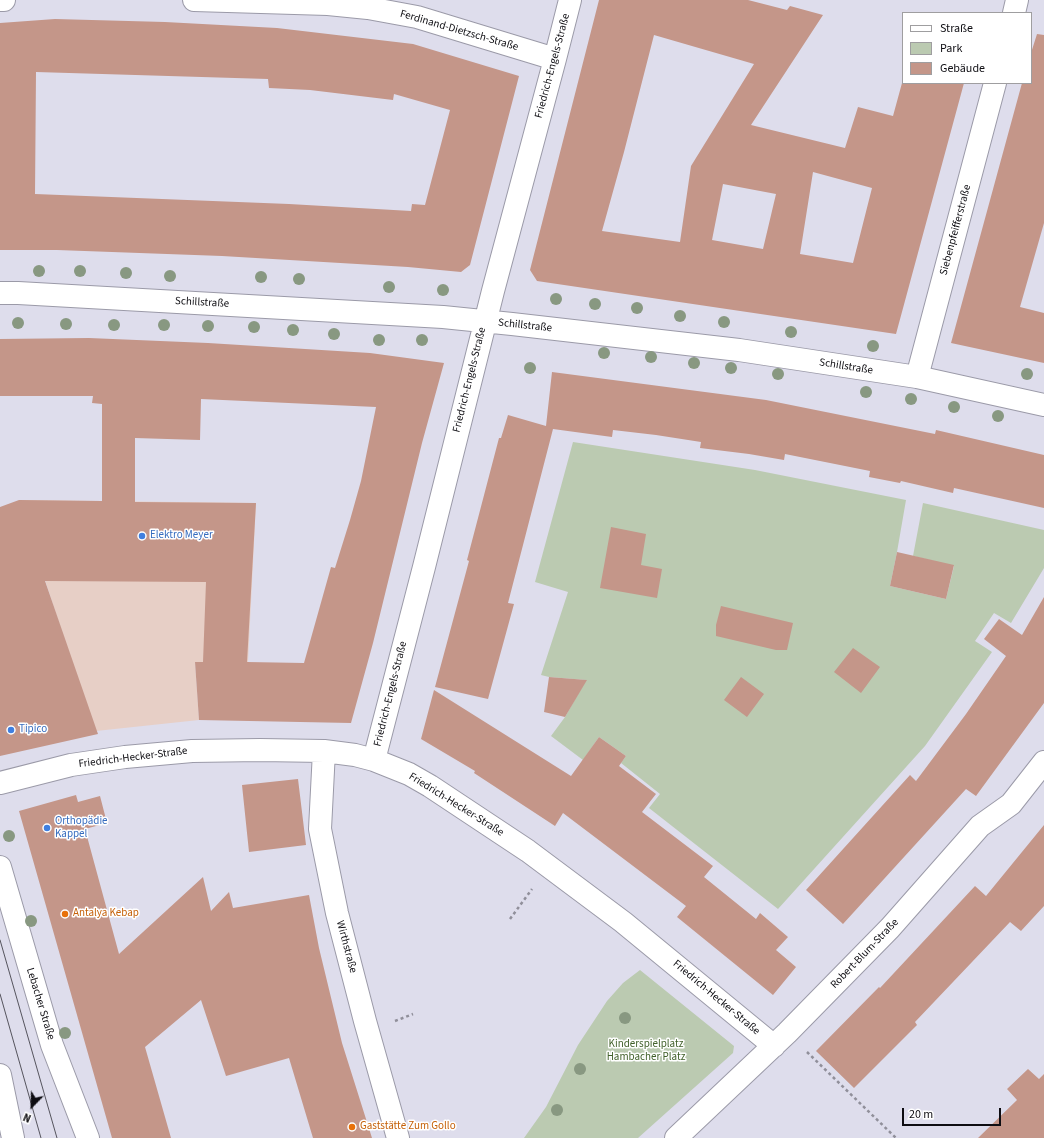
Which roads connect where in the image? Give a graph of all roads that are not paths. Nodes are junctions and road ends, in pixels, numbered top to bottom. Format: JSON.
{"nodes":[{"id":1,"x":0,"y":0,"type":"edge"},
{"id":2,"x":4,"y":0,"type":"edge"},
{"id":3,"x":194,"y":0,"type":"edge"},
{"id":4,"x":570,"y":0,"type":"edge"},
{"id":5,"x":1018,"y":0,"type":"edge"},
{"id":6,"x":1014,"y":12,"type":"edge"},
{"id":7,"x":555,"y":59,"type":"junction"},
{"id":8,"x":995,"y":84,"type":"edge"},
{"id":9,"x":0,"y":293,"type":"edge"},
{"id":10,"x":485,"y":321,"type":"junction"},
{"id":11,"x":917,"y":377,"type":"junction"},
{"id":12,"x":1044,"y":405,"type":"edge"},
{"id":13,"x":324,"y":751,"type":"junction"},
{"id":14,"x":374,"y":760,"type":"junction"},
{"id":15,"x":1044,"y":762,"type":"edge"},
{"id":16,"x":0,"y":783,"type":"edge"},
{"id":17,"x":0,"y":867,"type":"edge"},
{"id":18,"x":774,"y":1046,"type":"junction"},
{"id":19,"x":0,"y":1075,"type":"edge"},
{"id":20,"x":13,"y":1138,"type":"edge"},
{"id":21,"x":88,"y":1138,"type":"edge"},
{"id":22,"x":398,"y":1138,"type":"edge"},
{"id":23,"x":676,"y":1138,"type":"edge"}],
"edges":[{"from":1,"to":2,"type":"street"},
{"from":3,"to":7,"type":"street","name":"Ferdinand-Dietzsch-Straße"},
{"from":4,"to":7,"type":"street","name":"Friedrich-Engels-Straße"},
{"from":5,"to":6,"type":"street"},
{"from":7,"to":10,"type":"street","name":"Friedrich-Engels-Straße"},
{"from":8,"to":11,"type":"street","name":"Siebenpfeifferstraße"},
{"from":9,"to":10,"type":"street","name":"Schillstraße"},
{"from":10,"to":11,"type":"street","name":"Schillstraße"},
{"from":10,"to":14,"type":"street","name":"Friedrich-Engels-Straße"},
{"from":11,"to":12,"type":"street","name":"Schillstraße"},
{"from":13,"to":14,"type":"street","name":"Friedrich-Hecker-Straße"},
{"from":13,"to":16,"type":"street","name":"Friedrich-Hecker-Straße"},
{"from":13,"to":22,"type":"street","name":"Wirthstraße"},
{"from":14,"to":18,"type":"street","name":"Friedrich-Hecker-Straße"},
{"from":15,"to":18,"type":"street","name":"Robert-Blum-Straße"},
{"from":17,"to":21,"type":"street","name":"Lebacher Straße"},
{"from":18,"to":23,"type":"street","name":"Robert-Blum-Straße"},
{"from":19,"to":20,"type":"street"}]}
